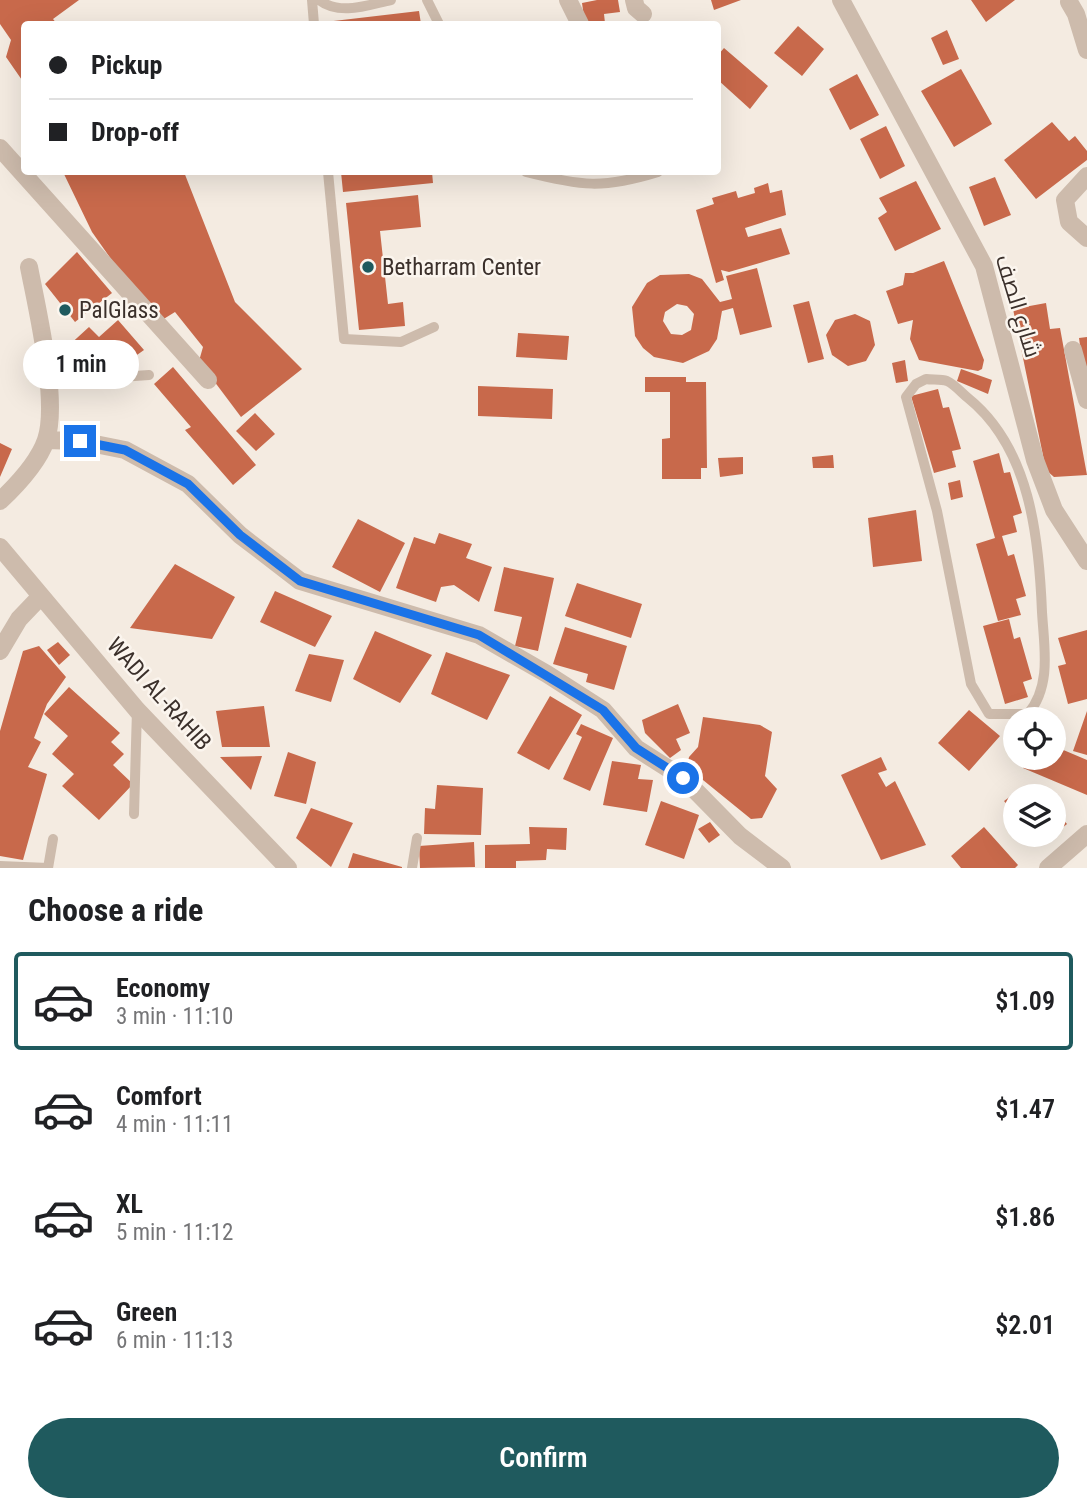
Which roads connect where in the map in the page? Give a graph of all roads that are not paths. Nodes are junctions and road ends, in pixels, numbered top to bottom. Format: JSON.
{"nodes":[{"id":1,"x":312,"y":0,"type":"edge"},
{"id":2,"x":319,"y":0,"type":"edge"},
{"id":3,"x":391,"y":0,"type":"edge"},
{"id":4,"x":427,"y":0,"type":"edge"},
{"id":5,"x":568,"y":0,"type":"edge"},
{"id":6,"x":841,"y":0,"type":"edge"},
{"id":7,"x":1069,"y":2,"type":"dead end"},
{"id":8,"x":314,"y":21,"type":"edge"},
{"id":9,"x":438,"y":21,"type":"edge"},
{"id":10,"x":578,"y":21,"type":"edge"},
{"id":11,"x":1087,"y":50,"type":"edge"},
{"id":12,"x":0,"y":148,"type":"edge"},
{"id":13,"x":21,"y":171,"type":"edge"},
{"id":14,"x":24,"y":175,"type":"edge"},
{"id":15,"x":328,"y":175,"type":"edge"},
{"id":16,"x":538,"y":175,"type":"edge"},
{"id":17,"x":648,"y":175,"type":"edge"},
{"id":18,"x":1087,"y":176,"type":"edge"},
{"id":19,"x":1087,"y":238,"type":"edge"},
{"id":20,"x":29,"y":267,"type":"dead end"},
{"id":21,"x":434,"y":327,"type":"dead end"},
{"id":22,"x":1073,"y":350,"type":"dead end"},
{"id":23,"x":149,"y":375,"type":"dead end"},
{"id":24,"x":208,"y":380,"type":"dead end"},
{"id":25,"x":48,"y":382,"type":"junction"},
{"id":26,"x":1087,"y":400,"type":"edge"},
{"id":27,"x":46,"y":440,"type":"junction"},
{"id":28,"x":0,"y":501,"type":"edge"},
{"id":29,"x":1054,"y":510,"type":"junction"},
{"id":30,"x":1033,"y":517,"type":"junction"},
{"id":31,"x":0,"y":547,"type":"edge"},
{"id":32,"x":1087,"y":561,"type":"edge"},
{"id":33,"x":41,"y":597,"type":"junction"},
{"id":34,"x":0,"y":651,"type":"edge"},
{"id":35,"x":136,"y":710,"type":"junction"},
{"id":36,"x":134,"y":814,"type":"dead end"},
{"id":37,"x":1087,"y":834,"type":"edge"},
{"id":38,"x":417,"y":838,"type":"dead end"},
{"id":39,"x":53,"y":839,"type":"dead end"},
{"id":40,"x":0,"y":866,"type":"edge"},
{"id":41,"x":288,"y":868,"type":"edge"},
{"id":42,"x":412,"y":868,"type":"edge"},
{"id":43,"x":782,"y":868,"type":"edge"},
{"id":44,"x":1048,"y":868,"type":"edge"}],
"edges":[{"from":1,"to":8,"type":"lane"},
{"from":2,"to":3,"type":"lane"},
{"from":4,"to":9,"type":"lane"},
{"from":5,"to":10,"type":"street"},
{"from":6,"to":29,"type":"street","name":"شارع الصف"},
{"from":7,"to":11,"type":"street"},
{"from":12,"to":13,"type":"street"},
{"from":14,"to":24,"type":"street"},
{"from":15,"to":21,"type":"lane"},
{"from":16,"to":17,"type":"lane"},
{"from":18,"to":19,"type":"street"},
{"from":20,"to":25,"type":"street"},
{"from":22,"to":26,"type":"street"},
{"from":23,"to":25,"type":"lane"},
{"from":25,"to":27,"type":"street"},
{"from":27,"to":28,"type":"street"},
{"from":27,"to":43,"type":"street"},
{"from":29,"to":30,"type":"lane"},
{"from":29,"to":32,"type":"street","name":"شارع الصف"},
{"from":30,"to":30,"type":"lane"},
{"from":31,"to":33,"type":"street","name":"WADI AL-RAHIB"},
{"from":33,"to":34,"type":"street"},
{"from":33,"to":35,"type":"street","name":"WADI AL-RAHIB"},
{"from":35,"to":36,"type":"lane"},
{"from":35,"to":41,"type":"street","name":"WADI AL-RAHIB"},
{"from":37,"to":44,"type":"street"},
{"from":38,"to":42,"type":"lane"},
{"from":39,"to":40,"type":"lane"}]}
